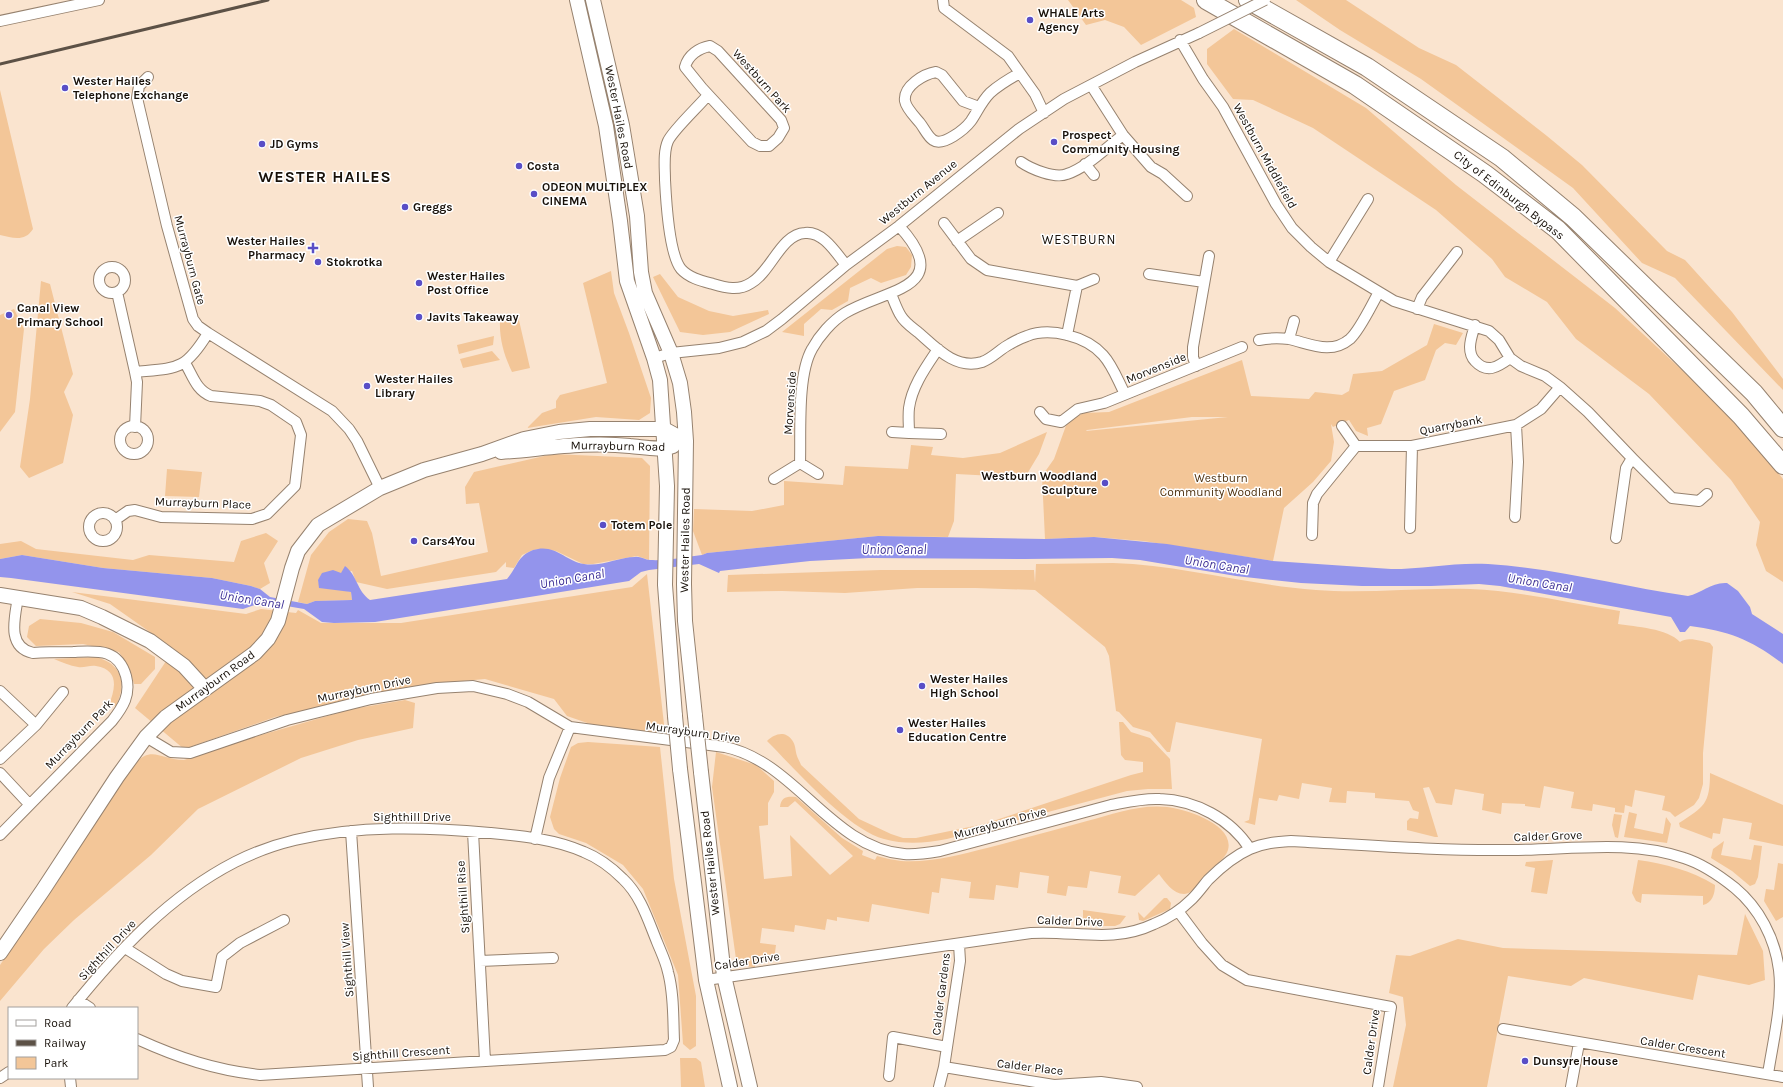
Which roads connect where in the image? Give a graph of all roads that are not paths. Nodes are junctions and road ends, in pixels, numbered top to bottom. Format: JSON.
{"nodes":[{"id":1,"x":99,"y":0,"type":"edge"},
{"id":2,"x":577,"y":0,"type":"edge"},
{"id":3,"x":593,"y":0,"type":"edge"},
{"id":4,"x":943,"y":0,"type":"edge"},
{"id":5,"x":1206,"y":0,"type":"edge"},
{"id":6,"x":1248,"y":0,"type":"edge"},
{"id":7,"x":1265,"y":0,"type":"edge"},
{"id":8,"x":0,"y":21,"type":"edge"},
{"id":9,"x":1180,"y":40,"type":"junction"},
{"id":10,"x":1020,"y":73,"type":"junction"},
{"id":11,"x":148,"y":77,"type":"dead end"},
{"id":12,"x":1091,"y":85,"type":"junction"},
{"id":13,"x":708,"y":95,"type":"junction"},
{"id":14,"x":979,"y":107,"type":"junction"},
{"id":15,"x":1044,"y":113,"type":"junction"},
{"id":16,"x":1123,"y":135,"type":"junction"},
{"id":17,"x":1020,"y":162,"type":"dead end"},
{"id":18,"x":1085,"y":164,"type":"junction"},
{"id":19,"x":1094,"y":175,"type":"dead end"},
{"id":20,"x":1187,"y":196,"type":"dead end"},
{"id":21,"x":1368,"y":199,"type":"dead end"},
{"id":22,"x":998,"y":213,"type":"dead end"},
{"id":23,"x":944,"y":223,"type":"dead end"},
{"id":24,"x":899,"y":226,"type":"junction"},
{"id":25,"x":957,"y":241,"type":"junction"},
{"id":26,"x":1457,"y":252,"type":"dead end"},
{"id":27,"x":1209,"y":256,"type":"dead end"},
{"id":28,"x":1329,"y":262,"type":"junction"},
{"id":29,"x":846,"y":265,"type":"junction"},
{"id":30,"x":1148,"y":274,"type":"dead end"},
{"id":31,"x":1094,"y":279,"type":"dead end"},
{"id":32,"x":1204,"y":282,"type":"junction"},
{"id":33,"x":1077,"y":286,"type":"junction"},
{"id":34,"x":117,"y":292,"type":"dead end"},
{"id":35,"x":1379,"y":292,"type":"junction"},
{"id":36,"x":891,"y":294,"type":"junction"},
{"id":37,"x":1417,"y":309,"type":"junction"},
{"id":38,"x":1294,"y":321,"type":"dead end"},
{"id":39,"x":1475,"y":325,"type":"junction"},
{"id":40,"x":208,"y":333,"type":"junction"},
{"id":41,"x":1067,"y":335,"type":"junction"},
{"id":42,"x":1289,"y":339,"type":"junction"},
{"id":43,"x":1259,"y":340,"type":"dead end"},
{"id":44,"x":1242,"y":347,"type":"dead end"},
{"id":45,"x":938,"y":350,"type":"junction"},
{"id":46,"x":671,"y":353,"type":"junction"},
{"id":47,"x":654,"y":358,"type":"junction"},
{"id":48,"x":1510,"y":358,"type":"junction"},
{"id":49,"x":185,"y":363,"type":"junction"},
{"id":50,"x":1196,"y":366,"type":"junction"},
{"id":51,"x":135,"y":372,"type":"junction"},
{"id":52,"x":1560,"y":388,"type":"junction"},
{"id":53,"x":1125,"y":394,"type":"junction"},
{"id":54,"x":1040,"y":412,"type":"dead end"},
{"id":55,"x":1516,"y":425,"type":"junction"},
{"id":56,"x":1342,"y":426,"type":"dead end"},
{"id":57,"x":135,"y":427,"type":"dead end"},
{"id":58,"x":1783,"y":428,"type":"edge"},
{"id":59,"x":664,"y":429,"type":"junction"},
{"id":60,"x":892,"y":432,"type":"dead end"},
{"id":61,"x":909,"y":433,"type":"junction"},
{"id":62,"x":941,"y":434,"type":"dead end"},
{"id":63,"x":686,"y":440,"type":"junction"},
{"id":64,"x":1356,"y":446,"type":"junction"},
{"id":65,"x":1412,"y":446,"type":"junction"},
{"id":66,"x":665,"y":449,"type":"junction"},
{"id":67,"x":482,"y":454,"type":"junction"},
{"id":68,"x":1632,"y":458,"type":"junction"},
{"id":69,"x":800,"y":463,"type":"junction"},
{"id":70,"x":1783,"y":464,"type":"edge"},
{"id":71,"x":818,"y":474,"type":"dead end"},
{"id":72,"x":774,"y":479,"type":"dead end"},
{"id":73,"x":380,"y":488,"type":"junction"},
{"id":74,"x":1707,"y":494,"type":"dead end"},
{"id":75,"x":1515,"y":517,"type":"dead end"},
{"id":76,"x":116,"y":520,"type":"dead end"},
{"id":77,"x":1410,"y":528,"type":"dead end"},
{"id":78,"x":1312,"y":535,"type":"dead end"},
{"id":79,"x":1616,"y":538,"type":"dead end"},
{"id":80,"x":0,"y":594,"type":"edge"},
{"id":81,"x":18,"y":597,"type":"junction"},
{"id":82,"x":204,"y":689,"type":"junction"},
{"id":83,"x":0,"y":691,"type":"edge"},
{"id":84,"x":63,"y":692,"type":"dead end"},
{"id":85,"x":36,"y":725,"type":"junction"},
{"id":86,"x":570,"y":727,"type":"junction"},
{"id":87,"x":146,"y":737,"type":"junction"},
{"id":88,"x":0,"y":759,"type":"edge"},
{"id":89,"x":0,"y":773,"type":"edge"},
{"id":90,"x":29,"y":804,"type":"junction"},
{"id":91,"x":351,"y":831,"type":"junction"},
{"id":92,"x":473,"y":832,"type":"junction"},
{"id":93,"x":0,"y":835,"type":"edge"},
{"id":94,"x":535,"y":839,"type":"junction"},
{"id":95,"x":1250,"y":849,"type":"junction"},
{"id":96,"x":1178,"y":911,"type":"junction"},
{"id":97,"x":284,"y":920,"type":"dead end"},
{"id":98,"x":959,"y":944,"type":"junction"},
{"id":99,"x":125,"y":948,"type":"junction"},
{"id":100,"x":0,"y":953,"type":"edge"},
{"id":101,"x":553,"y":958,"type":"dead end"},
{"id":102,"x":480,"y":962,"type":"junction"},
{"id":103,"x":724,"y":976,"type":"junction"},
{"id":104,"x":706,"y":980,"type":"junction"},
{"id":105,"x":78,"y":1000,"type":"junction"},
{"id":106,"x":73,"y":1007,"type":"edge"},
{"id":107,"x":88,"y":1007,"type":"edge"},
{"id":108,"x":1503,"y":1029,"type":"dead end"},
{"id":109,"x":138,"y":1039,"type":"edge"},
{"id":110,"x":1579,"y":1043,"type":"junction"},
{"id":111,"x":671,"y":1047,"type":"joint"},
{"id":112,"x":947,"y":1047,"type":"junction"},
{"id":113,"x":485,"y":1061,"type":"junction"},
{"id":114,"x":944,"y":1067,"type":"junction"},
{"id":115,"x":367,"y":1069,"type":"junction"},
{"id":116,"x":1768,"y":1074,"type":"junction"},
{"id":117,"x":889,"y":1076,"type":"dead end"},
{"id":118,"x":1783,"y":1077,"type":"edge"},
{"id":119,"x":368,"y":1087,"type":"edge"},
{"id":120,"x":730,"y":1087,"type":"edge"},
{"id":121,"x":750,"y":1087,"type":"edge"},
{"id":122,"x":939,"y":1087,"type":"edge"},
{"id":123,"x":1137,"y":1087,"type":"edge"},
{"id":124,"x":1378,"y":1087,"type":"edge"},
{"id":125,"x":1571,"y":1087,"type":"edge"}],
"edges":[{"from":1,"to":8,"type":"street"},
{"from":2,"to":47,"type":"main road","name":"Wester Hailes Road"},
{"from":3,"to":46,"type":"main road","name":"Wester Hailes Road"},
{"from":4,"to":10,"type":"street"},
{"from":5,"to":70,"type":"highway","name":"City of Edinburgh Bypass"},
{"from":6,"to":58,"type":"highway","name":"City of Edinburgh Bypass"},
{"from":7,"to":9,"type":"street","name":"Westburn Avenue","bridge":true},
{"from":9,"to":12,"type":"street","name":"Westburn Avenue"},
{"from":9,"to":28,"type":"street","name":"Westburn Middlefield"},
{"from":10,"to":14,"type":"street"},
{"from":10,"to":15,"type":"street"},
{"from":11,"to":40,"type":"street","name":"Murrayburn Gate"},
{"from":12,"to":15,"type":"street","name":"Westburn Avenue"},
{"from":12,"to":16,"type":"street"},
{"from":13,"to":13,"type":"street","name":"Westburn Park"},
{"from":13,"to":29,"type":"street"},
{"from":14,"to":14,"type":"street"},
{"from":15,"to":24,"type":"street","name":"Westburn Avenue"},
{"from":16,"to":18,"type":"street"},
{"from":16,"to":20,"type":"street"},
{"from":17,"to":18,"type":"street"},
{"from":18,"to":19,"type":"street"},
{"from":21,"to":28,"type":"street"},
{"from":22,"to":25,"type":"street"},
{"from":23,"to":25,"type":"street"},
{"from":24,"to":29,"type":"street","name":"Westburn Avenue"},
{"from":24,"to":36,"type":"street","name":"Morvenside"},
{"from":25,"to":33,"type":"street"},
{"from":26,"to":37,"type":"street"},
{"from":27,"to":32,"type":"street","name":"Morvenside"},
{"from":28,"to":35,"type":"street","name":"Westburn Middlefield"},
{"from":29,"to":46,"type":"street","name":"Westburn Avenue"},
{"from":30,"to":32,"type":"street"},
{"from":31,"to":33,"type":"street"},
{"from":32,"to":50,"type":"street","name":"Morvenside"},
{"from":33,"to":41,"type":"street"},
{"from":34,"to":51,"type":"street"},
{"from":35,"to":37,"type":"street","name":"Westburn Middlefield"},
{"from":35,"to":42,"type":"street"},
{"from":36,"to":45,"type":"street","name":"Morvenside"},
{"from":36,"to":69,"type":"street","name":"Morvenside"},
{"from":37,"to":39,"type":"street","name":"Westburn Middlefield"},
{"from":38,"to":42,"type":"street"},
{"from":39,"to":48,"type":"street","name":"Westburn Middlefield"},
{"from":39,"to":48,"type":"street"},
{"from":40,"to":49,"type":"street"},
{"from":40,"to":73,"type":"street","name":"Murrayburn Gate"},
{"from":41,"to":45,"type":"street","name":"Morvenside"},
{"from":41,"to":53,"type":"street","name":"Morvenside"},
{"from":42,"to":43,"type":"street"},
{"from":44,"to":50,"type":"street","name":"Morvenside"},
{"from":45,"to":61,"type":"street"},
{"from":46,"to":47,"type":"street","name":"Westburn Avenue"},
{"from":46,"to":63,"type":"main road","name":"Wester Hailes Road"},
{"from":47,"to":59,"type":"main road","name":"Wester Hailes Road"},
{"from":48,"to":52,"type":"street","name":"Westburn Middlefield"},
{"from":49,"to":51,"type":"street"},
{"from":49,"to":76,"type":"street","name":"Murrayburn Place"},
{"from":50,"to":53,"type":"street","name":"Morvenside"},
{"from":51,"to":57,"type":"street"},
{"from":52,"to":55,"type":"street","name":"Quarrybank"},
{"from":52,"to":68,"type":"street","name":"Westburn Middlefield"},
{"from":53,"to":54,"type":"street","name":"Morvenside"},
{"from":55,"to":65,"type":"street","name":"Quarrybank"},
{"from":55,"to":75,"type":"street"},
{"from":56,"to":64,"type":"street"},
{"from":59,"to":63,"type":"main road","name":"Murrayburn Road"},
{"from":59,"to":66,"type":"main road","name":"Wester Hailes Road"},
{"from":59,"to":67,"type":"main road","name":"Murrayburn Road"},
{"from":60,"to":61,"type":"street"},
{"from":61,"to":62,"type":"street"},
{"from":63,"to":66,"type":"main road","name":"Murrayburn Road"},
{"from":63,"to":103,"type":"main road","name":"Wester Hailes Road","bridge":true},
{"from":64,"to":65,"type":"street","name":"Quarrybank"},
{"from":64,"to":78,"type":"street"},
{"from":65,"to":77,"type":"street"},
{"from":66,"to":67,"type":"main road","name":"Murrayburn Road"},
{"from":66,"to":104,"type":"main road","name":"Wester Hailes Road","bridge":true},
{"from":67,"to":73,"type":"main road","name":"Murrayburn Road"},
{"from":68,"to":74,"type":"street","name":"Westburn Middlefield"},
{"from":68,"to":79,"type":"street"},
{"from":69,"to":71,"type":"street"},
{"from":69,"to":72,"type":"street"},
{"from":73,"to":82,"type":"main road","name":"Murrayburn Road"},
{"from":80,"to":81,"type":"main road"},
{"from":81,"to":82,"type":"main road"},
{"from":81,"to":90,"type":"street","name":"Murrayburn Park"},
{"from":82,"to":87,"type":"main road","name":"Murrayburn Road"},
{"from":83,"to":85,"type":"street"},
{"from":84,"to":85,"type":"street"},
{"from":85,"to":88,"type":"street"},
{"from":86,"to":87,"type":"street","name":"Murrayburn Drive"},
{"from":86,"to":94,"type":"street"},
{"from":86,"to":95,"type":"street","name":"Murrayburn Drive"},
{"from":87,"to":100,"type":"main road","name":"Murrayburn Road"},
{"from":89,"to":90,"type":"street"},
{"from":90,"to":93,"type":"street","name":"Murrayburn Park"},
{"from":91,"to":92,"type":"street","name":"Sighthill Drive"},
{"from":91,"to":99,"type":"street","name":"Sighthill Drive"},
{"from":91,"to":115,"type":"street","name":"Sighthill View"},
{"from":92,"to":94,"type":"street","name":"Sighthill Drive"},
{"from":92,"to":102,"type":"street","name":"Sighthill Rise"},
{"from":94,"to":111,"type":"street","name":"Sighthill Drive"},
{"from":95,"to":96,"type":"street","name":"Calder Grove"},
{"from":95,"to":116,"type":"street","name":"Calder Grove"},
{"from":96,"to":98,"type":"street","name":"Calder Drive"},
{"from":96,"to":124,"type":"street","name":"Calder Drive"},
{"from":97,"to":99,"type":"street"},
{"from":98,"to":103,"type":"street","name":"Calder Drive"},
{"from":98,"to":112,"type":"street","name":"Calder Gardens"},
{"from":99,"to":105,"type":"street","name":"Sighthill Drive"},
{"from":101,"to":102,"type":"street"},
{"from":102,"to":113,"type":"street","name":"Sighthill Rise"},
{"from":103,"to":104,"type":"street","name":"Calder Drive"},
{"from":103,"to":121,"type":"main road","name":"Wester Hailes Road"},
{"from":104,"to":120,"type":"main road","name":"Wester Hailes Road"},
{"from":105,"to":106,"type":"street","name":"Sighthill Drive"},
{"from":105,"to":107,"type":"street"},
{"from":108,"to":110,"type":"street","name":"Calder Crescent"},
{"from":109,"to":115,"type":"street","name":"Sighthill Crescent"},
{"from":110,"to":116,"type":"street","name":"Calder Crescent"},
{"from":110,"to":125,"type":"street"},
{"from":111,"to":113,"type":"street","name":"Sighthill Crescent"},
{"from":112,"to":114,"type":"street","name":"Calder Gardens"},
{"from":112,"to":117,"type":"street","name":"Calder Gardens"},
{"from":113,"to":115,"type":"street","name":"Sighthill Crescent"},
{"from":114,"to":122,"type":"street","name":"Calder Gardens"},
{"from":114,"to":123,"type":"street","name":"Calder Place"},
{"from":115,"to":119,"type":"street","name":"Sighthill View"},
{"from":116,"to":118,"type":"street","name":"Calder Crescent"}]}
